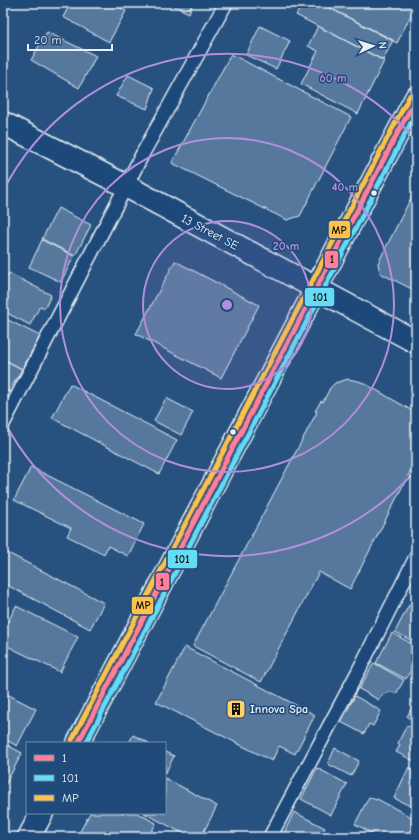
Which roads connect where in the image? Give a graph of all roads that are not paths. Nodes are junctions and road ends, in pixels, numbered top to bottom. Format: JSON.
{"nodes":[{"id":1,"x":226,"y":3,"type":"edge"},
{"id":2,"x":416,"y":98,"type":"edge"},
{"id":3,"x":3,"y":123,"type":"edge"},
{"id":4,"x":126,"y":186,"type":"junction"},
{"id":5,"x":316,"y":289,"type":"junction"},
{"id":6,"x":416,"y":342,"type":"edge"},
{"id":7,"x":3,"y":424,"type":"edge"},
{"id":8,"x":416,"y":557,"type":"edge"},
{"id":9,"x":79,"y":742,"type":"edge"},
{"id":10,"x":41,"y":814,"type":"edge"},
{"id":11,"x":29,"y":837,"type":"edge"},
{"id":12,"x":270,"y":837,"type":"edge"}],
"edges":[{"from":1,"to":4,"type":"lane"},
{"from":2,"to":5,"type":"main road"},
{"from":3,"to":4,"type":"main road","name":"13 Street SE"},
{"from":4,"to":5,"type":"main road","name":"13 Street SE"},
{"from":4,"to":7,"type":"lane"},
{"from":5,"to":6,"type":"main road","name":"13 Street SE"},
{"from":5,"to":9,"type":"main road"},
{"from":8,"to":12,"type":"lane"},
{"from":10,"to":11,"type":"main road"}]}
